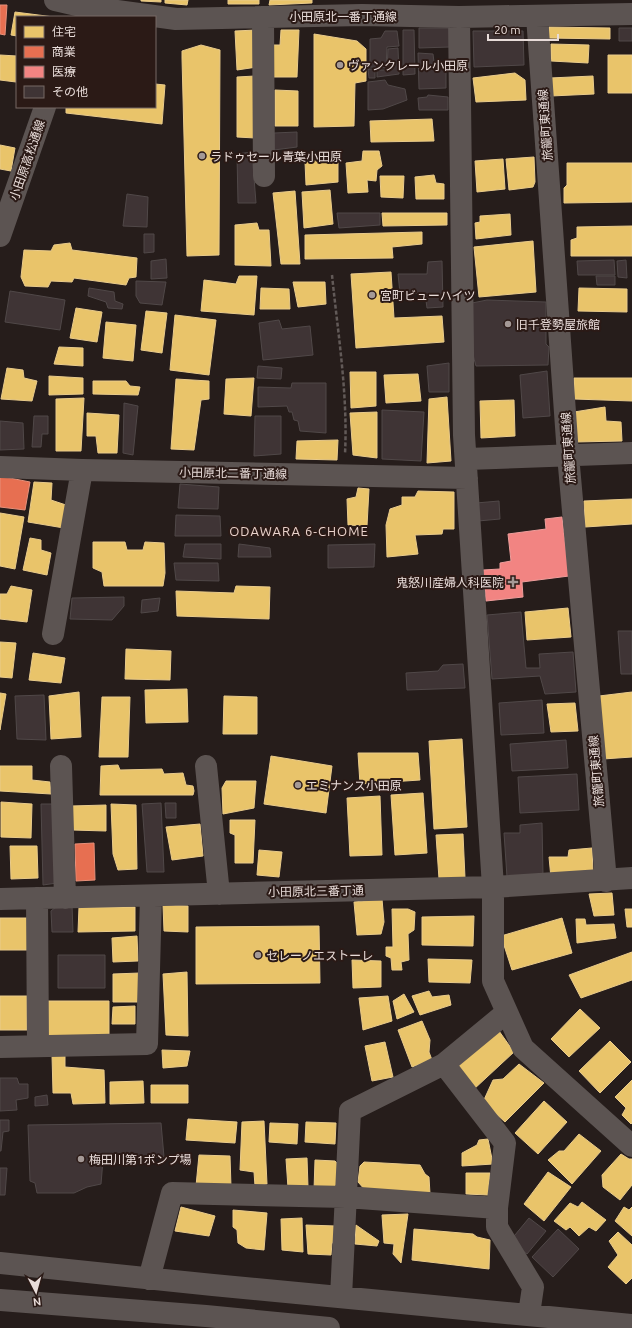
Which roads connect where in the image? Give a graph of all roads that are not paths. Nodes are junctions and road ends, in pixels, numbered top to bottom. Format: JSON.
{"nodes":[{"id":1,"x":55,"y":0,"type":"edge"},
{"id":2,"x":362,"y":8,"type":"edge"},
{"id":3,"x":79,"y":11,"type":"edge"},
{"id":4,"x":628,"y":14,"type":"edge"},
{"id":5,"x":148,"y":16,"type":"edge"},
{"id":6,"x":538,"y":16,"type":"junction"},
{"id":7,"x":156,"y":17,"type":"edge"},
{"id":8,"x":263,"y":17,"type":"junction"},
{"id":9,"x":459,"y":17,"type":"junction"},
{"id":10,"x":45,"y":108,"type":"edge"},
{"id":11,"x":264,"y":176,"type":"dead end"},
{"id":12,"x":4,"y":211,"type":"edge"},
{"id":13,"x":0,"y":236,"type":"edge"},
{"id":14,"x":632,"y":453,"type":"edge"},
{"id":15,"x":568,"y":455,"type":"junction"},
{"id":16,"x":0,"y":467,"type":"edge"},
{"id":17,"x":467,"y":468,"type":"junction"},
{"id":18,"x":82,"y":470,"type":"junction"},
{"id":19,"x":53,"y":634,"type":"dead end"},
{"id":20,"x":61,"y":766,"type":"dead end"},
{"id":21,"x":206,"y":766,"type":"dead end"},
{"id":22,"x":632,"y":878,"type":"edge"},
{"id":23,"x":606,"y":881,"type":"junction"},
{"id":24,"x":494,"y":887,"type":"junction"},
{"id":25,"x":219,"y":894,"type":"junction"},
{"id":26,"x":151,"y":896,"type":"junction"},
{"id":27,"x":37,"y":898,"type":"junction"},
{"id":28,"x":65,"y":898,"type":"junction"},
{"id":29,"x":0,"y":899,"type":"edge"},
{"id":30,"x":507,"y":1012,"type":"junction"},
{"id":31,"x":38,"y":1046,"type":"junction"},
{"id":32,"x":0,"y":1047,"type":"edge"},
{"id":33,"x":444,"y":1064,"type":"junction"},
{"id":34,"x":632,"y":1146,"type":"edge"},
{"id":35,"x":346,"y":1197,"type":"junction"},
{"id":36,"x":497,"y":1208,"type":"junction"},
{"id":37,"x":0,"y":1263,"type":"edge"},
{"id":38,"x":149,"y":1279,"type":"junction"},
{"id":39,"x":341,"y":1297,"type":"junction"},
{"id":40,"x":0,"y":1300,"type":"edge"},
{"id":41,"x":529,"y":1314,"type":"junction"},
{"id":42,"x":632,"y":1325,"type":"edge"},
{"id":43,"x":329,"y":1328,"type":"edge"}],
"edges":[{"from":1,"to":3,"type":"street","name":"小田原北一番丁通線"},
{"from":2,"to":8,"type":"street","name":"小田原北一番丁通線"},
{"from":2,"to":9,"type":"street","name":"小田原北一番丁通線"},
{"from":3,"to":5,"type":"street","name":"小田原北一番丁通線"},
{"from":4,"to":6,"type":"street","name":"小田原北一番丁通線"},
{"from":6,"to":9,"type":"street","name":"小田原北一番丁通線"},
{"from":6,"to":15,"type":"street","name":"旅籠町東通線"},
{"from":7,"to":8,"type":"street","name":"小田原北一番丁通線"},
{"from":8,"to":11,"type":"street"},
{"from":9,"to":17,"type":"street"},
{"from":10,"to":12,"type":"street","name":"小田原高松通線"},
{"from":12,"to":13,"type":"street","name":"小田原高松通線"},
{"from":14,"to":15,"type":"street","name":"小田原北二番丁通線"},
{"from":15,"to":17,"type":"street","name":"小田原北二番丁通線"},
{"from":15,"to":23,"type":"street","name":"旅籠町東通線"},
{"from":16,"to":18,"type":"street","name":"小田原北二番丁通線"},
{"from":17,"to":18,"type":"street","name":"小田原北二番丁通線"},
{"from":17,"to":24,"type":"street"},
{"from":18,"to":19,"type":"street"},
{"from":20,"to":28,"type":"street"},
{"from":21,"to":25,"type":"street"},
{"from":22,"to":23,"type":"street","name":"小田原北三番丁通"},
{"from":23,"to":24,"type":"street","name":"小田原北三番丁通"},
{"from":24,"to":25,"type":"street","name":"小田原北三番丁通"},
{"from":24,"to":30,"type":"street"},
{"from":25,"to":26,"type":"street","name":"小田原北三番丁通"},
{"from":26,"to":28,"type":"street","name":"小田原北三番丁通"},
{"from":26,"to":31,"type":"street"},
{"from":27,"to":28,"type":"street","name":"小田原北三番丁通"},
{"from":27,"to":29,"type":"street","name":"小田原北三番丁通"},
{"from":27,"to":31,"type":"street"},
{"from":30,"to":33,"type":"street"},
{"from":30,"to":34,"type":"street"},
{"from":31,"to":32,"type":"street"},
{"from":33,"to":35,"type":"street"},
{"from":33,"to":36,"type":"street"},
{"from":35,"to":36,"type":"street"},
{"from":35,"to":38,"type":"street"},
{"from":35,"to":39,"type":"street"},
{"from":36,"to":41,"type":"street"},
{"from":37,"to":38,"type":"street"},
{"from":38,"to":39,"type":"street"},
{"from":39,"to":41,"type":"street"},
{"from":40,"to":43,"type":"street"},
{"from":41,"to":42,"type":"street"}]}
